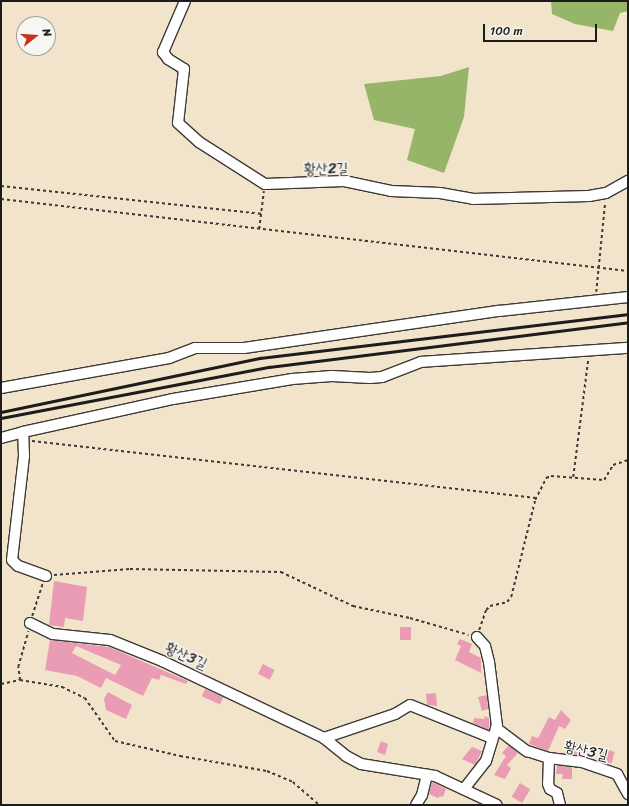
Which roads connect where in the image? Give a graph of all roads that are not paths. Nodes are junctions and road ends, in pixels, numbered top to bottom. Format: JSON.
{"nodes":[{"id":1,"x":185,"y":1,"type":"edge"},
{"id":2,"x":628,"y":182,"type":"edge"},
{"id":3,"x":628,"y":297,"type":"edge"},
{"id":4,"x":628,"y":348,"type":"edge"},
{"id":5,"x":1,"y":388,"type":"edge"},
{"id":6,"x":23,"y":436,"type":"junction"},
{"id":7,"x":1,"y":438,"type":"edge"},
{"id":8,"x":46,"y":576,"type":"road end"},
{"id":9,"x":30,"y":623,"type":"road end"},
{"id":10,"x":477,"y":637,"type":"road end"},
{"id":11,"x":496,"y":728,"type":"junction"},
{"id":12,"x":324,"y":738,"type":"junction"},
{"id":13,"x":492,"y":738,"type":"junction"},
{"id":14,"x":549,"y":758,"type":"junction"},
{"id":15,"x":426,"y":775,"type":"junction"},
{"id":16,"x":464,"y":789,"type":"junction"},
{"id":17,"x":628,"y":794,"type":"edge"},
{"id":18,"x":416,"y":805,"type":"edge"},
{"id":19,"x":497,"y":805,"type":"edge"},
{"id":20,"x":560,"y":805,"type":"edge"}],
"edges":[{"from":1,"to":2,"type":"street","name":"황산2길"},
{"from":3,"to":5,"type":"street"},
{"from":4,"to":6,"type":"street"},
{"from":6,"to":7,"type":"street"},
{"from":6,"to":8,"type":"street"},
{"from":9,"to":12,"type":"street","name":"황산3길"},
{"from":10,"to":11,"type":"street"},
{"from":11,"to":13,"type":"street"},
{"from":11,"to":14,"type":"street","name":"황산3길"},
{"from":12,"to":13,"type":"street"},
{"from":12,"to":15,"type":"street","name":"황산3길"},
{"from":13,"to":16,"type":"street"},
{"from":14,"to":17,"type":"street","name":"황산3길"},
{"from":14,"to":20,"type":"street","name":"황산3길"},
{"from":15,"to":16,"type":"street","name":"황산3길"},
{"from":15,"to":18,"type":"street"},
{"from":16,"to":19,"type":"street","name":"황산3길"}]}
